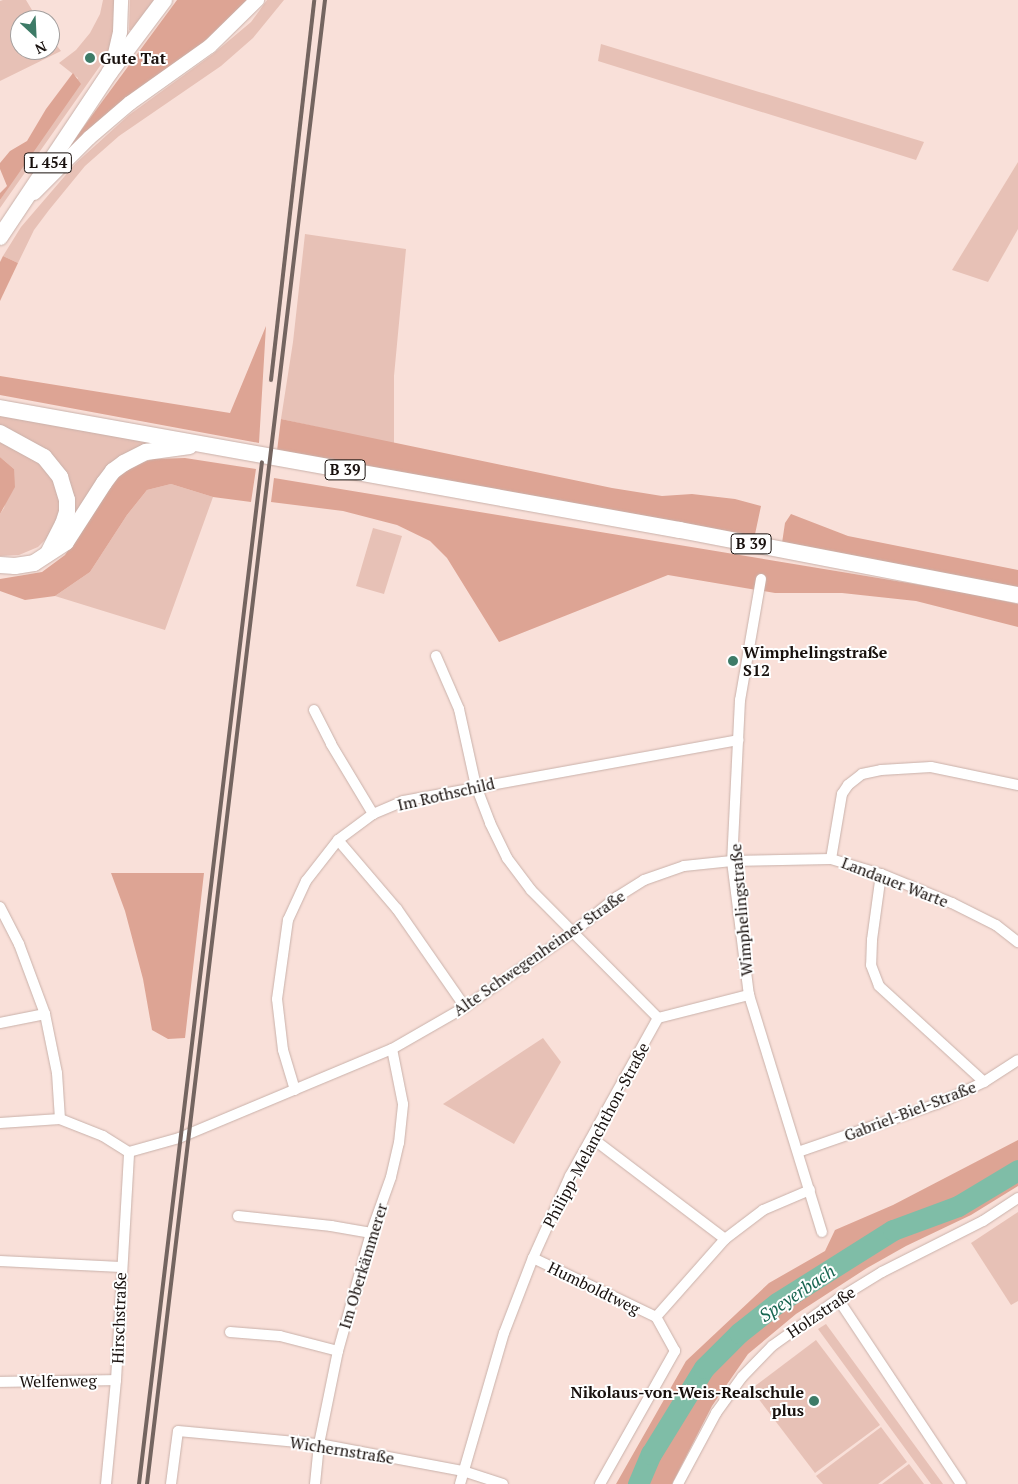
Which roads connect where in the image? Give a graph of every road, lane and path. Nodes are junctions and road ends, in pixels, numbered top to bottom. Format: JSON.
{"nodes":[{"id":1,"x":121,"y":0,"type":"edge"},
{"id":2,"x":164,"y":0,"type":"edge"},
{"id":3,"x":257,"y":0,"type":"edge"},
{"id":4,"x":110,"y":72,"type":"junction"},
{"id":5,"x":19,"y":207,"type":"junction"},
{"id":6,"x":0,"y":223,"type":"edge"},
{"id":7,"x":0,"y":237,"type":"edge"},
{"id":8,"x":0,"y":408,"type":"edge"},
{"id":9,"x":0,"y":433,"type":"edge"},
{"id":10,"x":207,"y":443,"type":"junction"},
{"id":11,"x":47,"y":555,"type":"junction"},
{"id":12,"x":0,"y":565,"type":"edge"},
{"id":13,"x":761,"y":579,"type":"dead end"},
{"id":14,"x":1018,"y":595,"type":"edge"},
{"id":15,"x":436,"y":656,"type":"dead end"},
{"id":16,"x":314,"y":710,"type":"dead end"},
{"id":17,"x":738,"y":740,"type":"junction"},
{"id":18,"x":1018,"y":785,"type":"edge"},
{"id":19,"x":476,"y":786,"type":"junction"},
{"id":20,"x":373,"y":814,"type":"junction"},
{"id":21,"x":338,"y":840,"type":"junction"},
{"id":22,"x":831,"y":859,"type":"junction"},
{"id":23,"x":732,"y":861,"type":"junction"},
{"id":24,"x":881,"y":874,"type":"junction"},
{"id":25,"x":0,"y":907,"type":"edge"},
{"id":26,"x":572,"y":933,"type":"junction"},
{"id":27,"x":1018,"y":942,"type":"edge"},
{"id":28,"x":749,"y":995,"type":"junction"},
{"id":29,"x":465,"y":1007,"type":"junction"},
{"id":30,"x":45,"y":1014,"type":"junction"},
{"id":31,"x":658,"y":1018,"type":"junction"},
{"id":32,"x":0,"y":1023,"type":"edge"},
{"id":33,"x":392,"y":1049,"type":"junction"},
{"id":34,"x":1018,"y":1060,"type":"edge"},
{"id":35,"x":984,"y":1082,"type":"junction"},
{"id":36,"x":294,"y":1090,"type":"junction"},
{"id":37,"x":60,"y":1119,"type":"junction"},
{"id":38,"x":0,"y":1123,"type":"edge"},
{"id":39,"x":592,"y":1138,"type":"junction"},
{"id":40,"x":129,"y":1152,"type":"junction"},
{"id":41,"x":798,"y":1152,"type":"junction"},
{"id":42,"x":810,"y":1190,"type":"junction"},
{"id":43,"x":1018,"y":1198,"type":"edge"},
{"id":44,"x":238,"y":1216,"type":"dead end"},
{"id":45,"x":822,"y":1232,"type":"dead end"},
{"id":46,"x":371,"y":1233,"type":"junction"},
{"id":47,"x":725,"y":1238,"type":"junction"},
{"id":48,"x":532,"y":1258,"type":"junction"},
{"id":49,"x":0,"y":1261,"type":"edge"},
{"id":50,"x":121,"y":1267,"type":"junction"},
{"id":51,"x":838,"y":1299,"type":"junction"},
{"id":52,"x":656,"y":1317,"type":"junction"},
{"id":53,"x":230,"y":1332,"type":"dead end"},
{"id":54,"x":338,"y":1351,"type":"junction"},
{"id":55,"x":116,"y":1380,"type":"junction"},
{"id":56,"x":0,"y":1382,"type":"edge"},
{"id":57,"x":319,"y":1444,"type":"junction"},
{"id":58,"x":463,"y":1471,"type":"junction"},
{"id":59,"x":106,"y":1484,"type":"edge"},
{"id":60,"x":171,"y":1484,"type":"edge"},
{"id":61,"x":315,"y":1484,"type":"edge"},
{"id":62,"x":460,"y":1484,"type":"edge"},
{"id":63,"x":503,"y":1484,"type":"edge"},
{"id":64,"x":600,"y":1484,"type":"edge"},
{"id":65,"x":678,"y":1484,"type":"edge"},
{"id":66,"x":961,"y":1484,"type":"edge"}],
"edges":[{"from":1,"to":4,"type":"main road"},
{"from":2,"to":4,"type":"main road"},
{"from":3,"to":5,"type":"main road"},
{"from":4,"to":5,"type":"main road","number":"L 454"},
{"from":5,"to":6,"type":"main road"},
{"from":5,"to":7,"type":"main road","number":"L 454"},
{"from":8,"to":10,"type":"main road","number":"B 39"},
{"from":9,"to":11,"type":"main road"},
{"from":10,"to":11,"type":"main road"},
{"from":10,"to":14,"type":"main road","number":"B 39"},
{"from":11,"to":12,"type":"main road"},
{"from":13,"to":17,"type":"street","name":"Wimphelingstraße"},
{"from":15,"to":19,"type":"street"},
{"from":16,"to":20,"type":"street"},
{"from":17,"to":19,"type":"street","name":"Im Rothschild"},
{"from":17,"to":23,"type":"street","name":"Wimphelingstraße"},
{"from":18,"to":22,"type":"street"},
{"from":19,"to":20,"type":"street","name":"Im Rothschild"},
{"from":19,"to":26,"type":"street"},
{"from":20,"to":21,"type":"street","name":"Im Rothschild"},
{"from":21,"to":29,"type":"street"},
{"from":21,"to":36,"type":"street","name":"Im Rothschild"},
{"from":22,"to":23,"type":"street","name":"Landauer Warte"},
{"from":22,"to":24,"type":"street","name":"Landauer Warte"},
{"from":23,"to":26,"type":"street","name":"Alte Schwegenheimer Straße"},
{"from":23,"to":28,"type":"street","name":"Wimphelingstraße"},
{"from":24,"to":27,"type":"street","name":"Landauer Warte"},
{"from":24,"to":35,"type":"street"},
{"from":25,"to":30,"type":"street"},
{"from":26,"to":29,"type":"street","name":"Alte Schwegenheimer Straße"},
{"from":26,"to":31,"type":"street"},
{"from":28,"to":31,"type":"street"},
{"from":28,"to":41,"type":"street","name":"Wimphelingstraße"},
{"from":29,"to":33,"type":"street","name":"Alte Schwegenheimer Straße"},
{"from":30,"to":32,"type":"street"},
{"from":30,"to":37,"type":"street"},
{"from":31,"to":39,"type":"street","name":"Philipp-Melanchthon-Straße"},
{"from":33,"to":36,"type":"street","name":"Alte Schwegenheimer Straße"},
{"from":33,"to":46,"type":"street","name":"Im Oberkämmerer"},
{"from":34,"to":35,"type":"street","name":"Gabriel-Biel-Straße"},
{"from":35,"to":41,"type":"street","name":"Gabriel-Biel-Straße"},
{"from":36,"to":40,"type":"street","name":"Alte Schwegenheimer Straße"},
{"from":37,"to":38,"type":"street"},
{"from":37,"to":40,"type":"street"},
{"from":39,"to":47,"type":"street"},
{"from":39,"to":48,"type":"street","name":"Philipp-Melanchthon-Straße"},
{"from":40,"to":50,"type":"street","name":"Hirschstraße"},
{"from":41,"to":42,"type":"street","name":"Wimphelingstraße"},
{"from":42,"to":45,"type":"street","name":"Wimphelingstraße"},
{"from":42,"to":47,"type":"street"},
{"from":43,"to":51,"type":"street","name":"Holzstraße"},
{"from":44,"to":46,"type":"street"},
{"from":46,"to":54,"type":"street","name":"Im Oberkämmerer"},
{"from":47,"to":52,"type":"street"},
{"from":48,"to":52,"type":"street","name":"Humboldtweg"},
{"from":48,"to":58,"type":"street","name":"Philipp-Melanchthon-Straße"},
{"from":49,"to":50,"type":"street"},
{"from":50,"to":55,"type":"street","name":"Hirschstraße"},
{"from":51,"to":65,"type":"street","name":"Holzstraße"},
{"from":51,"to":66,"type":"street"},
{"from":52,"to":64,"type":"street"},
{"from":53,"to":54,"type":"street"},
{"from":54,"to":57,"type":"street","name":"Im Oberkämmerer"},
{"from":55,"to":56,"type":"street","name":"Welfenweg"},
{"from":55,"to":59,"type":"street","name":"Hirschstraße"},
{"from":57,"to":58,"type":"street","name":"Wichernstraße"},
{"from":57,"to":60,"type":"street","name":"Wichernstraße"},
{"from":57,"to":61,"type":"street","name":"Im Oberkämmerer"},
{"from":58,"to":62,"type":"street","name":"Philipp-Melanchthon-Straße"},
{"from":58,"to":63,"type":"street","name":"Wichernstraße"}]}
